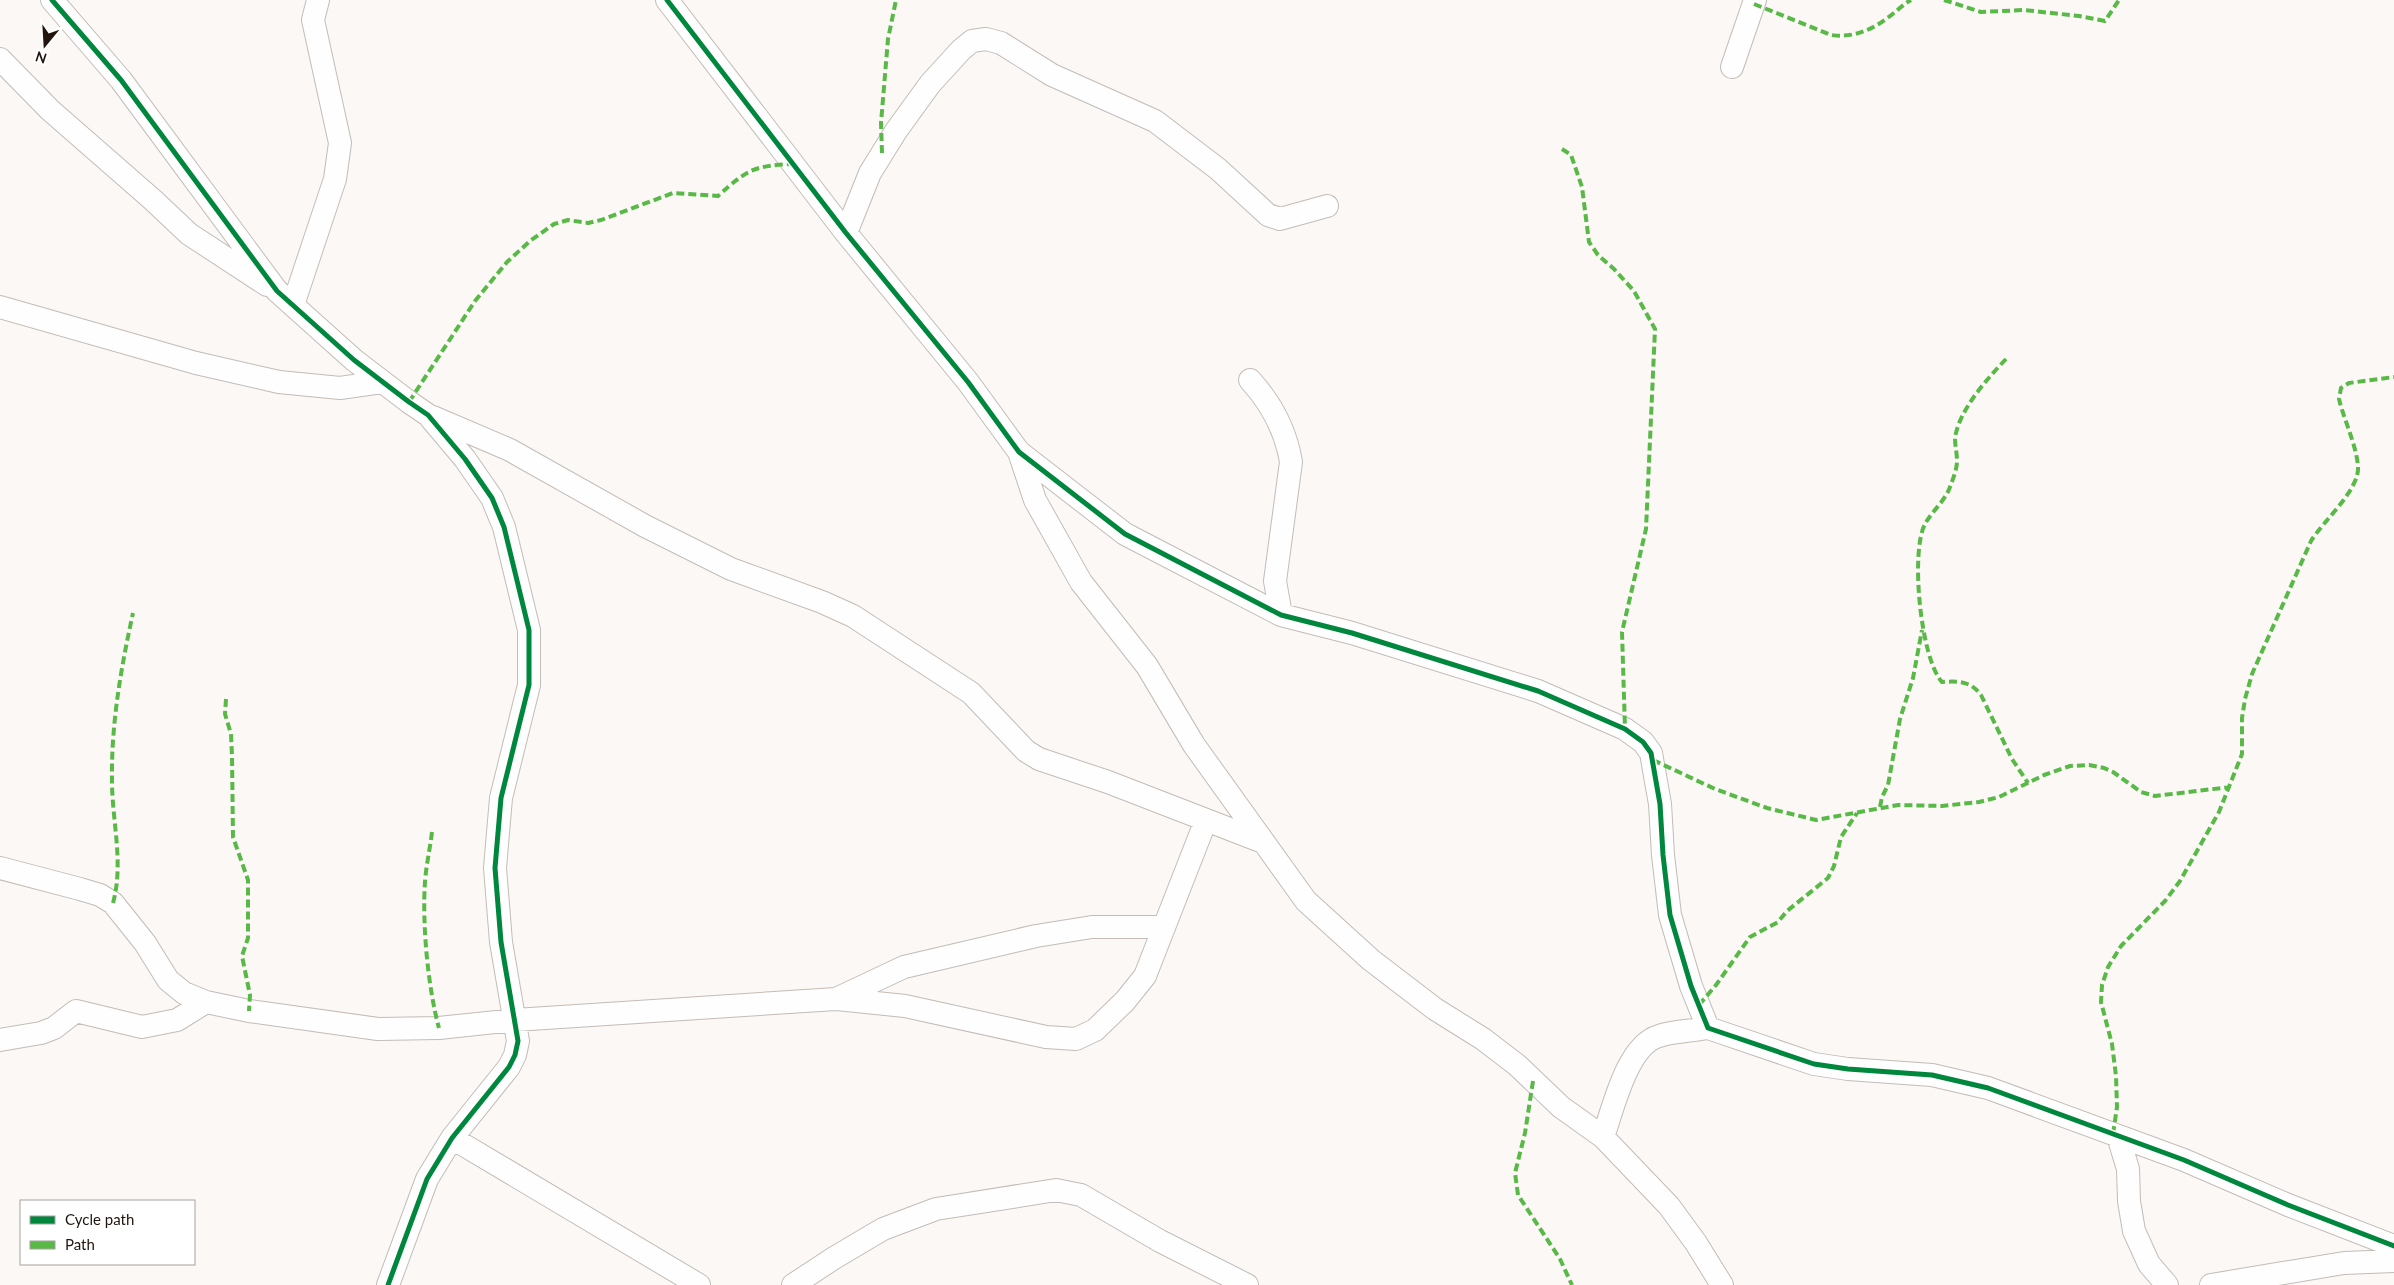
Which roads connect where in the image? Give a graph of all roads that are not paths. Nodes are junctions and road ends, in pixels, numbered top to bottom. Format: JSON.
{"nodes":[{"id":1,"x":52,"y":0,"type":"edge"},
{"id":2,"x":318,"y":0,"type":"edge"},
{"id":3,"x":667,"y":0,"type":"edge"},
{"id":4,"x":1755,"y":0,"type":"edge"},
{"id":5,"x":0,"y":60,"type":"edge"},
{"id":6,"x":1732,"y":67,"type":"dead end"},
{"id":7,"x":1327,"y":206,"type":"dead end"},
{"id":8,"x":846,"y":233,"type":"junction"},
{"id":9,"x":285,"y":298,"type":"junction"},
{"id":10,"x":0,"y":307,"type":"edge"},
{"id":11,"x":1250,"y":380,"type":"dead end"},
{"id":12,"x":382,"y":382,"type":"junction"},
{"id":13,"x":428,"y":415,"type":"junction"},
{"id":14,"x":1019,"y":452,"type":"junction"},
{"id":15,"x":1281,"y":615,"type":"junction"},
{"id":16,"x":1206,"y":820,"type":"junction"},
{"id":17,"x":1263,"y":842,"type":"junction"},
{"id":18,"x":0,"y":868,"type":"edge"},
{"id":19,"x":1164,"y":927,"type":"junction"},
{"id":20,"x":836,"y":999,"type":"junction"},
{"id":21,"x":206,"y":1002,"type":"junction"},
{"id":22,"x":515,"y":1020,"type":"junction"},
{"id":23,"x":1708,"y":1028,"type":"junction"},
{"id":24,"x":0,"y":1040,"type":"edge"},
{"id":25,"x":2118,"y":1136,"type":"junction"},
{"id":26,"x":1604,"y":1137,"type":"junction"},
{"id":27,"x":452,"y":1138,"type":"junction"},
{"id":28,"x":2394,"y":1246,"type":"edge"},
{"id":29,"x":2394,"y":1261,"type":"edge"},
{"id":30,"x":388,"y":1285,"type":"edge"},
{"id":31,"x":699,"y":1285,"type":"edge"},
{"id":32,"x":793,"y":1285,"type":"edge"},
{"id":33,"x":1247,"y":1285,"type":"edge"},
{"id":34,"x":1722,"y":1285,"type":"edge"},
{"id":35,"x":2167,"y":1285,"type":"edge"},
{"id":36,"x":2211,"y":1285,"type":"edge"}],
"edges":[{"from":1,"to":9,"type":"street"},
{"from":2,"to":9,"type":"street"},
{"from":3,"to":8,"type":"street"},
{"from":4,"to":6,"type":"street"},
{"from":5,"to":9,"type":"street"},
{"from":7,"to":8,"type":"street"},
{"from":8,"to":14,"type":"street"},
{"from":9,"to":12,"type":"street"},
{"from":10,"to":12,"type":"street"},
{"from":11,"to":15,"type":"street"},
{"from":12,"to":13,"type":"street"},
{"from":13,"to":16,"type":"street"},
{"from":13,"to":22,"type":"street"},
{"from":14,"to":15,"type":"street"},
{"from":14,"to":17,"type":"street"},
{"from":15,"to":23,"type":"street"},
{"from":16,"to":17,"type":"street"},
{"from":16,"to":19,"type":"street"},
{"from":17,"to":26,"type":"street"},
{"from":18,"to":21,"type":"street"},
{"from":19,"to":20,"type":"street"},
{"from":19,"to":20,"type":"street"},
{"from":20,"to":22,"type":"street"},
{"from":21,"to":22,"type":"street"},
{"from":21,"to":24,"type":"street"},
{"from":22,"to":27,"type":"street"},
{"from":23,"to":25,"type":"street"},
{"from":23,"to":26,"type":"street"},
{"from":25,"to":28,"type":"street"},
{"from":25,"to":35,"type":"street"},
{"from":26,"to":34,"type":"street"},
{"from":27,"to":30,"type":"street"},
{"from":27,"to":31,"type":"street"},
{"from":29,"to":36,"type":"street"},
{"from":32,"to":33,"type":"street"}]}
